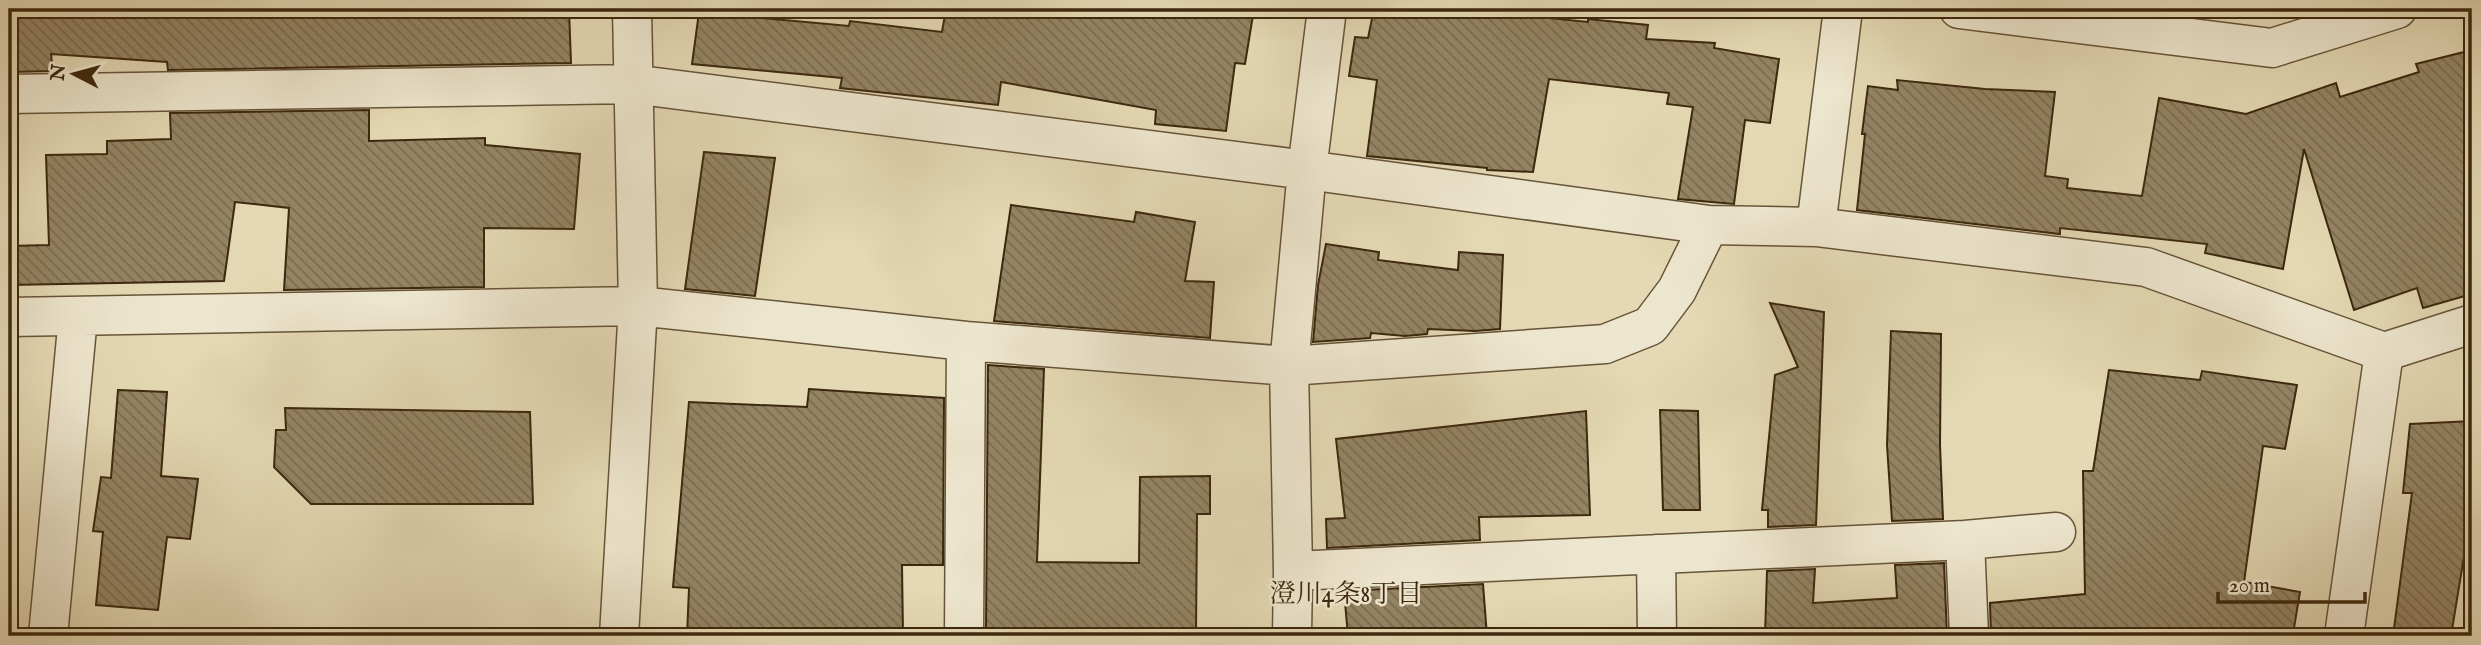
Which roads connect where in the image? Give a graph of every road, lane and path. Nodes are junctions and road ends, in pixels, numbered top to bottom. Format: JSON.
{"nodes":[{"id":1,"x":632,"y":9,"type":"edge"},
{"id":2,"x":1327,"y":9,"type":"edge"},
{"id":3,"x":1843,"y":9,"type":"edge"},
{"id":4,"x":1959,"y":9,"type":"edge"},
{"id":5,"x":2397,"y":9,"type":"edge"},
{"id":6,"x":2213,"y":25,"type":"edge"},
{"id":7,"x":632,"y":84,"type":"junction"},
{"id":8,"x":9,"y":94,"type":"edge"},
{"id":9,"x":1307,"y":170,"type":"junction"},
{"id":10,"x":1709,"y":225,"type":"junction"},
{"id":11,"x":1816,"y":227,"type":"junction"},
{"id":12,"x":638,"y":306,"type":"junction"},
{"id":13,"x":9,"y":317,"type":"edge"},
{"id":14,"x":78,"y":317,"type":"junction"},
{"id":15,"x":2472,"y":324,"type":"edge"},
{"id":16,"x":966,"y":341,"type":"junction"},
{"id":17,"x":2384,"y":352,"type":"junction"},
{"id":18,"x":1289,"y":366,"type":"junction"},
{"id":19,"x":2056,"y":532,"type":"dead end"},
{"id":20,"x":1965,"y":540,"type":"junction"},
{"id":21,"x":1656,"y":554,"type":"junction"},
{"id":22,"x":1293,"y":571,"type":"junction"},
{"id":23,"x":48,"y":636,"type":"edge"},
{"id":24,"x":619,"y":636,"type":"edge"},
{"id":25,"x":964,"y":636,"type":"edge"},
{"id":26,"x":1292,"y":636,"type":"edge"},
{"id":27,"x":1657,"y":636,"type":"edge"},
{"id":28,"x":1969,"y":636,"type":"edge"},
{"id":29,"x":2344,"y":636,"type":"edge"}],
"edges":[{"from":1,"to":7,"type":"street"},
{"from":2,"to":9,"type":"street"},
{"from":3,"to":11,"type":"street"},
{"from":4,"to":6,"type":"street"},
{"from":5,"to":6,"type":"street"},
{"from":7,"to":8,"type":"street"},
{"from":7,"to":9,"type":"street"},
{"from":7,"to":12,"type":"street"},
{"from":9,"to":10,"type":"street"},
{"from":9,"to":18,"type":"street"},
{"from":10,"to":11,"type":"street"},
{"from":10,"to":18,"type":"street"},
{"from":11,"to":17,"type":"street"},
{"from":12,"to":14,"type":"street"},
{"from":12,"to":16,"type":"street"},
{"from":12,"to":24,"type":"street"},
{"from":13,"to":14,"type":"street"},
{"from":14,"to":23,"type":"street"},
{"from":15,"to":17,"type":"street"},
{"from":16,"to":18,"type":"street"},
{"from":16,"to":25,"type":"street"},
{"from":17,"to":29,"type":"street"},
{"from":18,"to":22,"type":"street"},
{"from":19,"to":20,"type":"street"},
{"from":20,"to":21,"type":"street"},
{"from":20,"to":28,"type":"street"},
{"from":21,"to":22,"type":"street"},
{"from":21,"to":27,"type":"street"},
{"from":22,"to":26,"type":"street"}]}
